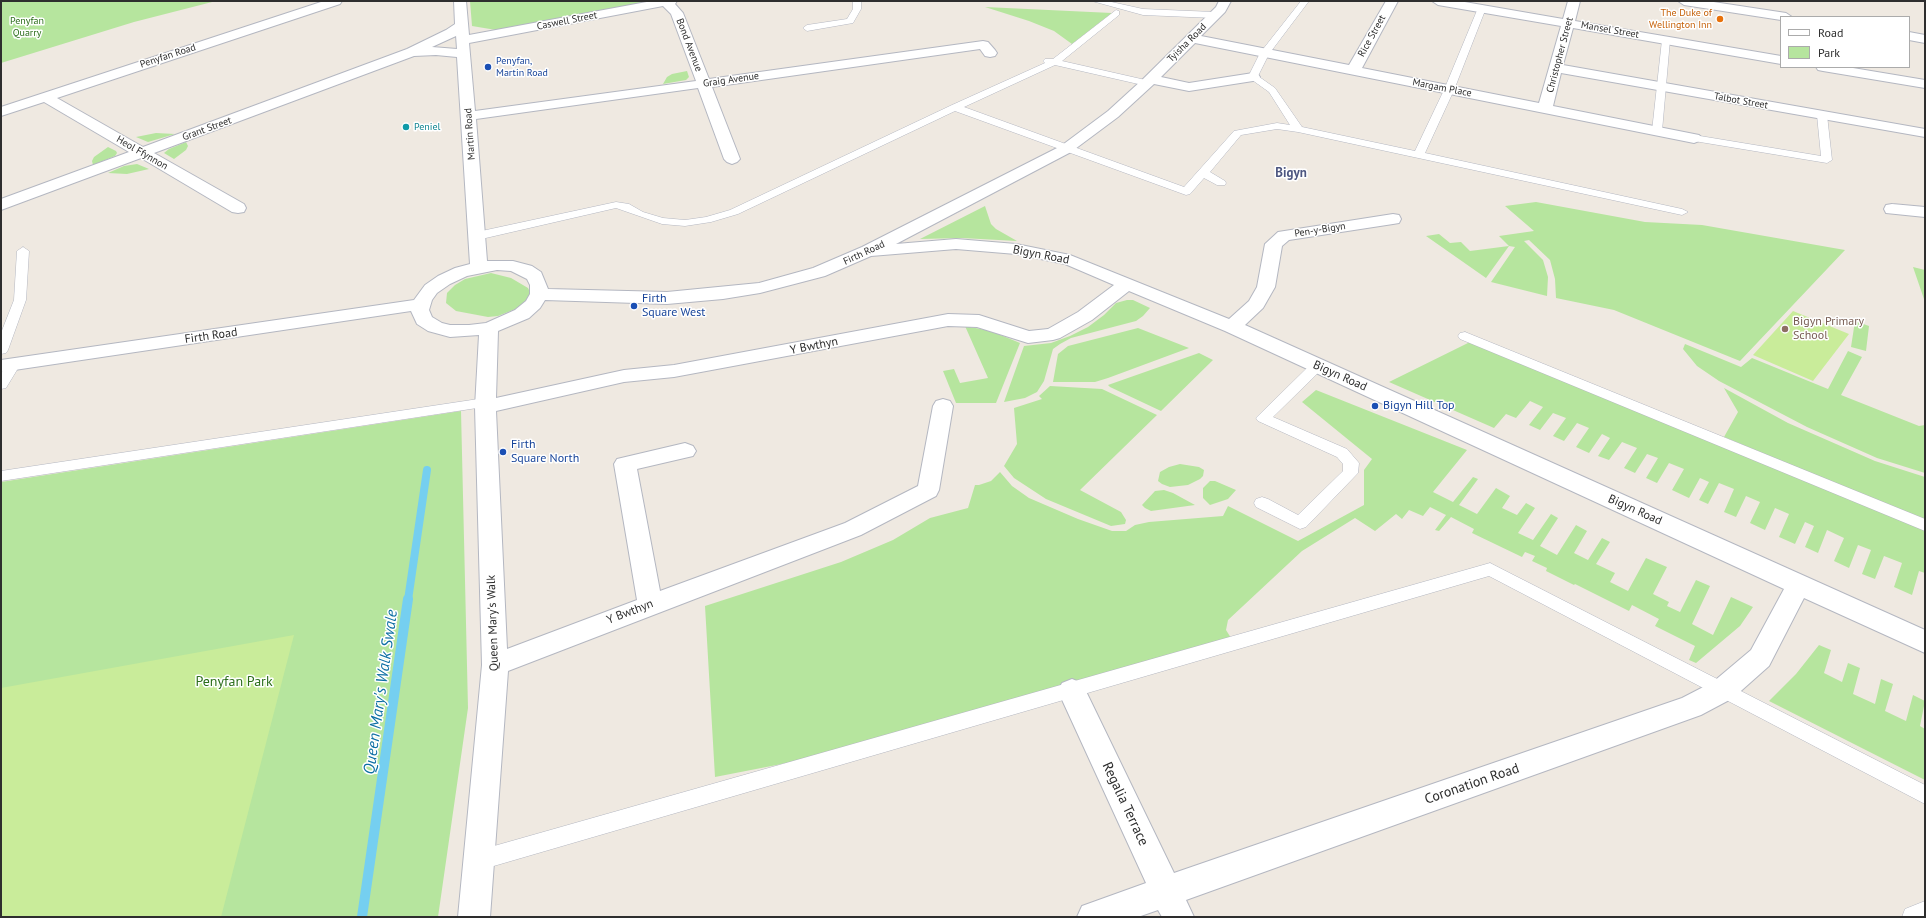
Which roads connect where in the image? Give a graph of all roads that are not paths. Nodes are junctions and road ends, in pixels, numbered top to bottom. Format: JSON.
{"nodes":[{"id":1,"x":336,"y":1,"type":"edge"},
{"id":2,"x":460,"y":1,"type":"edge"},
{"id":3,"x":668,"y":1,"type":"edge"},
{"id":4,"x":857,"y":1,"type":"edge"},
{"id":5,"x":1096,"y":1,"type":"edge"},
{"id":6,"x":1225,"y":1,"type":"edge"},
{"id":7,"x":1305,"y":1,"type":"edge"},
{"id":8,"x":1392,"y":1,"type":"edge"},
{"id":9,"x":1438,"y":1,"type":"edge"},
{"id":10,"x":1574,"y":1,"type":"edge"},
{"id":11,"x":1684,"y":1,"type":"edge"},
{"id":12,"x":1720,"y":4,"type":"edge"},
{"id":13,"x":1482,"y":8,"type":"junction"},
{"id":14,"x":1116,"y":13,"type":"dead end"},
{"id":15,"x":1214,"y":15,"type":"junction"},
{"id":16,"x":1781,"y":16,"type":"edge"},
{"id":17,"x":1568,"y":23,"type":"junction"},
{"id":18,"x":463,"y":24,"type":"junction"},
{"id":19,"x":807,"y":28,"type":"dead end"},
{"id":20,"x":1910,"y":36,"type":"edge"},
{"id":21,"x":1191,"y":38,"type":"junction"},
{"id":22,"x":1925,"y":39,"type":"edge"},
{"id":23,"x":1666,"y":40,"type":"junction"},
{"id":24,"x":464,"y":47,"type":"junction"},
{"id":25,"x":412,"y":52,"type":"junction"},
{"id":26,"x":990,"y":53,"type":"dead end"},
{"id":27,"x":1265,"y":53,"type":"junction"},
{"id":28,"x":1036,"y":60,"type":"dead end"},
{"id":29,"x":1780,"y":60,"type":"edge"},
{"id":30,"x":1055,"y":62,"type":"junction"},
{"id":31,"x":1556,"y":68,"type":"junction"},
{"id":32,"x":1829,"y":68,"type":"edge"},
{"id":33,"x":1353,"y":71,"type":"junction"},
{"id":34,"x":1253,"y":77,"type":"junction"},
{"id":35,"x":1149,"y":81,"type":"junction"},
{"id":36,"x":703,"y":84,"type":"junction"},
{"id":37,"x":1925,"y":84,"type":"edge"},
{"id":38,"x":1661,"y":87,"type":"junction"},
{"id":39,"x":1449,"y":90,"type":"junction"},
{"id":40,"x":45,"y":97,"type":"junction"},
{"id":41,"x":954,"y":107,"type":"junction"},
{"id":42,"x":1545,"y":109,"type":"junction"},
{"id":43,"x":1,"y":112,"type":"edge"},
{"id":44,"x":1822,"y":115,"type":"junction"},
{"id":45,"x":469,"y":116,"type":"junction"},
{"id":46,"x":1298,"y":128,"type":"junction"},
{"id":47,"x":1657,"y":131,"type":"junction"},
{"id":48,"x":1925,"y":133,"type":"edge"},
{"id":49,"x":1694,"y":138,"type":"joint"},
{"id":50,"x":1066,"y":148,"type":"junction"},
{"id":51,"x":142,"y":153,"type":"junction"},
{"id":52,"x":1419,"y":154,"type":"junction"},
{"id":53,"x":732,"y":158,"type":"dead end"},
{"id":54,"x":1204,"y":173,"type":"junction"},
{"id":55,"x":1221,"y":183,"type":"dead end"},
{"id":56,"x":1,"y":205,"type":"edge"},
{"id":57,"x":238,"y":208,"type":"dead end"},
{"id":58,"x":1892,"y":209,"type":"dead end"},
{"id":59,"x":1682,"y":212,"type":"dead end"},
{"id":60,"x":1925,"y":212,"type":"edge"},
{"id":61,"x":1393,"y":219,"type":"dead end"},
{"id":62,"x":477,"y":236,"type":"junction"},
{"id":63,"x":23,"y":251,"type":"dead end"},
{"id":64,"x":868,"y":251,"type":"junction"},
{"id":65,"x":479,"y":267,"type":"junction"},
{"id":66,"x":1127,"y":283,"type":"junction"},
{"id":67,"x":539,"y":294,"type":"junction"},
{"id":68,"x":422,"y":304,"type":"junction"},
{"id":69,"x":1232,"y":327,"type":"junction"},
{"id":70,"x":489,"y":328,"type":"junction"},
{"id":71,"x":1465,"y":336,"type":"dead end"},
{"id":72,"x":5,"y":360,"type":"edge"},
{"id":73,"x":1317,"y":366,"type":"junction"},
{"id":74,"x":1,"y":385,"type":"edge"},
{"id":75,"x":485,"y":405,"type":"junction"},
{"id":76,"x":943,"y":406,"type":"dead end"},
{"id":77,"x":685,"y":451,"type":"dead end"},
{"id":78,"x":1,"y":476,"type":"edge"},
{"id":79,"x":1262,"y":503,"type":"dead end"},
{"id":80,"x":1925,"y":525,"type":"edge"},
{"id":81,"x":1799,"y":584,"type":"junction"},
{"id":82,"x":650,"y":605,"type":"junction"},
{"id":83,"x":1925,"y":642,"type":"edge"},
{"id":84,"x":495,"y":665,"type":"junction"},
{"id":85,"x":1723,"y":690,"type":"junction"},
{"id":86,"x":1072,"y":691,"type":"junction"},
{"id":87,"x":1925,"y":795,"type":"edge"},
{"id":88,"x":480,"y":860,"type":"junction"},
{"id":89,"x":1172,"y":904,"type":"edge"},
{"id":90,"x":1925,"y":912,"type":"edge"},
{"id":91,"x":474,"y":917,"type":"edge"},
{"id":92,"x":1093,"y":917,"type":"edge"},
{"id":93,"x":1913,"y":917,"type":"edge"}],
"edges":[{"from":1,"to":40,"type":"street","name":"Penyfan Road"},
{"from":2,"to":18,"type":"street","name":"Martin Road"},
{"from":3,"to":24,"type":"street","name":"Caswell Street"},
{"from":3,"to":36,"type":"street","name":"Bond Avenue"},
{"from":4,"to":19,"type":"lane"},
{"from":5,"to":15,"type":"lane"},
{"from":6,"to":15,"type":"street","name":"Tyisha Road"},
{"from":7,"to":27,"type":"lane"},
{"from":8,"to":33,"type":"street","name":"Rice Street"},
{"from":9,"to":13,"type":"street","name":"Mansel Street"},
{"from":10,"to":17,"type":"street","name":"Christopher Street"},
{"from":11,"to":12,"type":"street"},
{"from":12,"to":16,"type":"street"},
{"from":13,"to":17,"type":"street","name":"Mansel Street"},
{"from":13,"to":39,"type":"lane"},
{"from":14,"to":30,"type":"lane"},
{"from":15,"to":21,"type":"street","name":"Tyisha Road"},
{"from":17,"to":23,"type":"street","name":"Mansel Street"},
{"from":17,"to":31,"type":"street","name":"Christopher Street"},
{"from":18,"to":24,"type":"street","name":"Martin Road"},
{"from":18,"to":25,"type":"street","name":"Grant Street"},
{"from":20,"to":22,"type":"street"},
{"from":21,"to":27,"type":"street","name":"Margam Place"},
{"from":21,"to":35,"type":"street","name":"Tyisha Road"},
{"from":23,"to":29,"type":"street","name":"Mansel Street"},
{"from":23,"to":38,"type":"lane"},
{"from":24,"to":25,"type":"street","name":"Grant Street"},
{"from":24,"to":45,"type":"street","name":"Martin Road"},
{"from":25,"to":51,"type":"street","name":"Grant Street"},
{"from":26,"to":36,"type":"street","name":"Graig Avenue"},
{"from":27,"to":33,"type":"street","name":"Margam Place"},
{"from":27,"to":34,"type":"lane"},
{"from":28,"to":30,"type":"lane"},
{"from":30,"to":35,"type":"lane"},
{"from":30,"to":41,"type":"lane"},
{"from":31,"to":38,"type":"street","name":"Talbot Street"},
{"from":31,"to":42,"type":"street","name":"Christopher Street"},
{"from":32,"to":37,"type":"street"},
{"from":33,"to":39,"type":"street","name":"Margam Place"},
{"from":34,"to":35,"type":"street"},
{"from":34,"to":46,"type":"lane"},
{"from":35,"to":50,"type":"street","name":"Firth Road"},
{"from":36,"to":45,"type":"street","name":"Graig Avenue"},
{"from":36,"to":53,"type":"street","name":"Bond Avenue"},
{"from":38,"to":44,"type":"street","name":"Talbot Street"},
{"from":38,"to":47,"type":"lane"},
{"from":39,"to":42,"type":"street","name":"Margam Place"},
{"from":39,"to":52,"type":"lane"},
{"from":40,"to":43,"type":"street","name":"Penyfan Road"},
{"from":40,"to":51,"type":"street","name":"Heol Ffynnon"},
{"from":41,"to":50,"type":"lane"},
{"from":41,"to":62,"type":"lane"},
{"from":42,"to":47,"type":"street","name":"Margam Place"},
{"from":44,"to":48,"type":"street","name":"Talbot Street"},
{"from":44,"to":49,"type":"lane"},
{"from":45,"to":62,"type":"street","name":"Martin Road"},
{"from":46,"to":52,"type":"lane"},
{"from":46,"to":54,"type":"lane"},
{"from":47,"to":49,"type":"street","name":"Margam Place"},
{"from":50,"to":54,"type":"lane"},
{"from":50,"to":64,"type":"street","name":"Firth Road"},
{"from":51,"to":56,"type":"street","name":"Grant Street"},
{"from":51,"to":57,"type":"street","name":"Heol Ffynnon"},
{"from":52,"to":59,"type":"lane"},
{"from":54,"to":55,"type":"lane"},
{"from":58,"to":60,"type":"street"},
{"from":61,"to":69,"type":"street","name":"Pen-y-Bigyn"},
{"from":62,"to":65,"type":"street","name":"Martin Road"},
{"from":63,"to":72,"type":"lane"},
{"from":64,"to":66,"type":"street","name":"Bigyn Road"},
{"from":64,"to":67,"type":"street","name":"Firth Road"},
{"from":65,"to":67,"type":"street"},
{"from":65,"to":68,"type":"street"},
{"from":66,"to":69,"type":"street","name":"Bigyn Road"},
{"from":66,"to":75,"type":"street","name":"Y Bwthyn"},
{"from":67,"to":70,"type":"street"},
{"from":68,"to":70,"type":"street"},
{"from":68,"to":72,"type":"street","name":"Firth Road"},
{"from":69,"to":73,"type":"street","name":"Bigyn Road"},
{"from":70,"to":75,"type":"street","name":"Queen Mary's Walk"},
{"from":71,"to":80,"type":"lane"},
{"from":72,"to":74,"type":"lane"},
{"from":73,"to":79,"type":"lane"},
{"from":73,"to":81,"type":"street","name":"Bigyn Road"},
{"from":75,"to":78,"type":"lane"},
{"from":75,"to":84,"type":"street","name":"Queen Mary's Walk"},
{"from":76,"to":82,"type":"street","name":"Y Bwthyn"},
{"from":77,"to":82,"type":"street"},
{"from":81,"to":83,"type":"street","name":"Bigyn Road"},
{"from":81,"to":85,"type":"street","name":"Coronation Road"},
{"from":82,"to":84,"type":"street","name":"Y Bwthyn"},
{"from":84,"to":88,"type":"street","name":"Queen Mary's Walk"},
{"from":85,"to":86,"type":"lane"},
{"from":85,"to":87,"type":"lane"},
{"from":85,"to":89,"type":"street","name":"Coronation Road"},
{"from":86,"to":88,"type":"lane"},
{"from":86,"to":89,"type":"street","name":"Regalia Terrace"},
{"from":88,"to":91,"type":"street","name":"Queen Mary's Walk"},
{"from":89,"to":92,"type":"street","name":"Coronation Road"},
{"from":90,"to":93,"type":"lane"}]}
